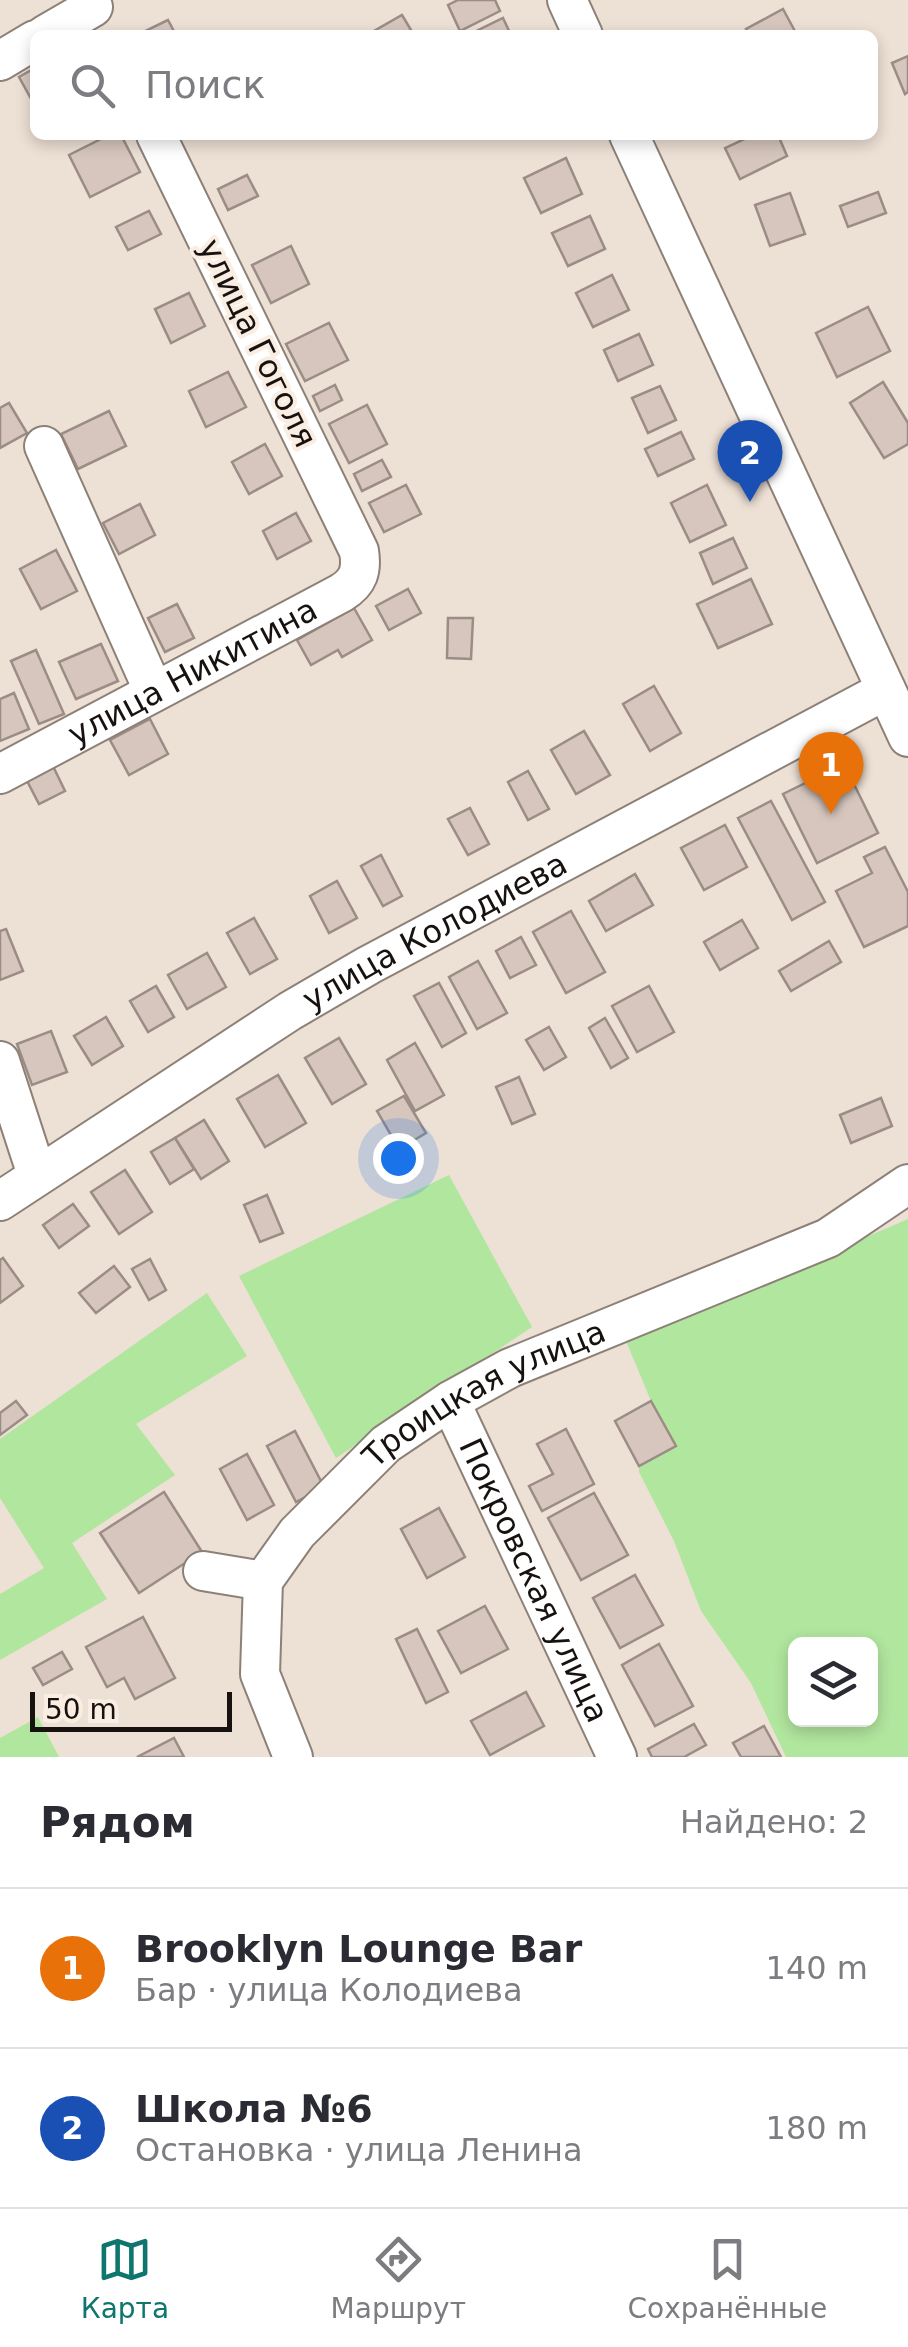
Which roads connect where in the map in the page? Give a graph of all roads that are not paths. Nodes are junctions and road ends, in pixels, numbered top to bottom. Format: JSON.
{"nodes":[{"id":1,"x":566,"y":0,"type":"edge"},
{"id":2,"x":97,"y":14,"type":"edge"},
{"id":3,"x":57,"y":30,"type":"edge"},
{"id":4,"x":581,"y":30,"type":"edge"},
{"id":5,"x":30,"y":43,"type":"edge"},
{"id":6,"x":0,"y":60,"type":"edge"},
{"id":7,"x":158,"y":140,"type":"edge"},
{"id":8,"x":631,"y":140,"type":"edge"},
{"id":9,"x":44,"y":446,"type":"dead end"},
{"id":10,"x":359,"y":551,"type":"joint"},
{"id":11,"x":890,"y":671,"type":"edge"},
{"id":12,"x":154,"y":692,"type":"junction"},
{"id":13,"x":908,"y":736,"type":"edge"},
{"id":14,"x":0,"y":774,"type":"edge"},
{"id":15,"x":0,"y":1060,"type":"edge"},
{"id":16,"x":37,"y":1175,"type":"junction"},
{"id":17,"x":908,"y":1184,"type":"edge"},
{"id":18,"x":0,"y":1201,"type":"edge"},
{"id":19,"x":450,"y":1401,"type":"junction"},
{"id":20,"x":203,"y":1571,"type":"dead end"},
{"id":21,"x":263,"y":1582,"type":"junction"},
{"id":22,"x":293,"y":1757,"type":"edge"},
{"id":23,"x":617,"y":1757,"type":"edge"}],
"edges":[{"from":1,"to":4,"type":"street"},
{"from":2,"to":3,"type":"street"},
{"from":5,"to":6,"type":"street"},
{"from":7,"to":10,"type":"street","name":"улица Гоголя"},
{"from":8,"to":11,"type":"street"},
{"from":9,"to":12,"type":"street"},
{"from":10,"to":12,"type":"street","name":"улица Никитина"},
{"from":11,"to":13,"type":"street"},
{"from":11,"to":16,"type":"street","name":"улица Колодиева"},
{"from":12,"to":14,"type":"street","name":"улица Никитина"},
{"from":15,"to":16,"type":"street"},
{"from":16,"to":18,"type":"street","name":"улица Колодиева"},
{"from":17,"to":19,"type":"street","name":"Троицкая улица"},
{"from":19,"to":21,"type":"street","name":"Троицкая улица"},
{"from":19,"to":23,"type":"street","name":"Покровская улица"},
{"from":20,"to":21,"type":"street"},
{"from":21,"to":22,"type":"street"}]}
